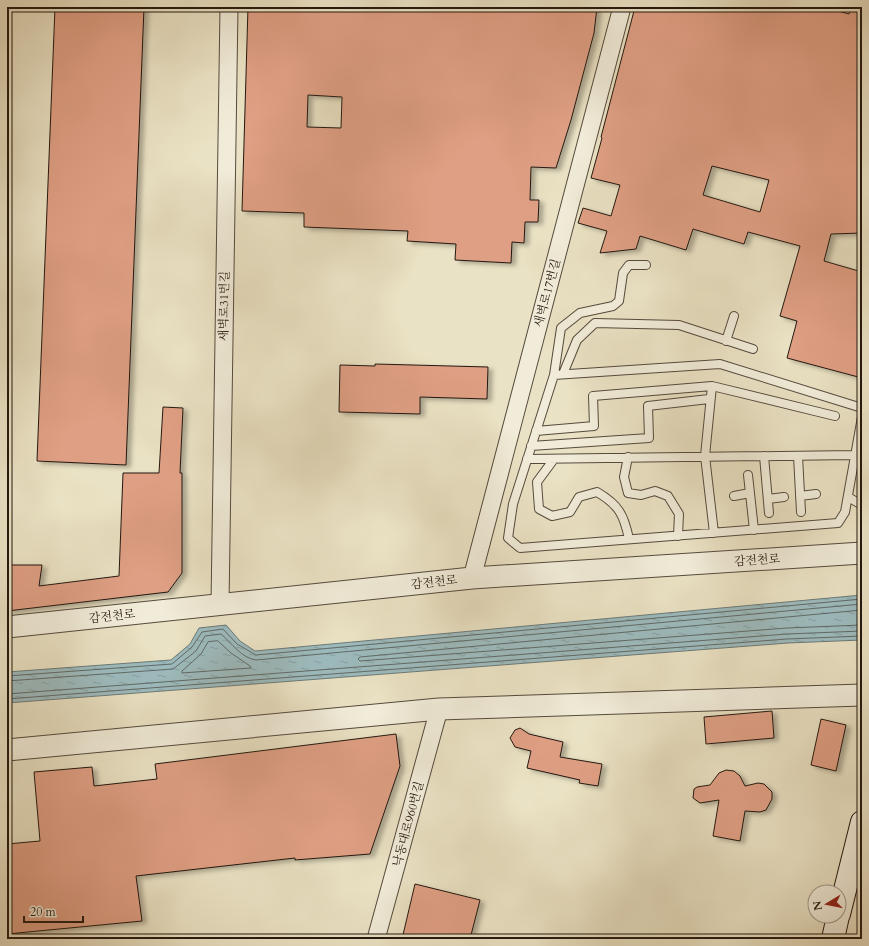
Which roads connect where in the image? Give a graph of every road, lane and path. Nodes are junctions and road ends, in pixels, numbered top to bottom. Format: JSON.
{"nodes":[{"id":1,"x":228,"y":7,"type":"edge"},
{"id":2,"x":622,"y":7,"type":"edge"},
{"id":3,"x":646,"y":265,"type":"dead end"},
{"id":4,"x":734,"y":316,"type":"dead end"},
{"id":5,"x":726,"y":340,"type":"junction"},
{"id":6,"x":753,"y":349,"type":"dead end"},
{"id":7,"x":563,"y":374,"type":"junction"},
{"id":8,"x":554,"y":375,"type":"junction"},
{"id":9,"x":712,"y":386,"type":"junction"},
{"id":10,"x":709,"y":400,"type":"junction"},
{"id":11,"x":862,"y":408,"type":"edge"},
{"id":12,"x":835,"y":416,"type":"dead end"},
{"id":13,"x":862,"y":417,"type":"edge"},
{"id":14,"x":536,"y":431,"type":"junction"},
{"id":15,"x":531,"y":446,"type":"junction"},
{"id":16,"x":854,"y":455,"type":"junction"},
{"id":17,"x":705,"y":456,"type":"junction"},
{"id":18,"x":764,"y":456,"type":"junction"},
{"id":19,"x":798,"y":456,"type":"junction"},
{"id":20,"x":628,"y":457,"type":"junction"},
{"id":21,"x":554,"y":458,"type":"junction"},
{"id":22,"x":527,"y":459,"type":"junction"},
{"id":23,"x":748,"y":475,"type":"dead end"},
{"id":24,"x":750,"y":493,"type":"junction"},
{"id":25,"x":816,"y":494,"type":"dead end"},
{"id":26,"x":734,"y":496,"type":"dead end"},
{"id":27,"x":800,"y":496,"type":"junction"},
{"id":28,"x":784,"y":497,"type":"dead end"},
{"id":29,"x":848,"y":497,"type":"junction"},
{"id":30,"x":768,"y":499,"type":"junction"},
{"id":31,"x":862,"y":505,"type":"edge"},
{"id":32,"x":801,"y":512,"type":"dead end"},
{"id":33,"x":769,"y":514,"type":"dead end"},
{"id":34,"x":754,"y":530,"type":"junction"},
{"id":35,"x":714,"y":533,"type":"junction"},
{"id":36,"x":678,"y":536,"type":"junction"},
{"id":37,"x":629,"y":539,"type":"junction"},
{"id":38,"x":862,"y":553,"type":"edge"},
{"id":39,"x":472,"y":578,"type":"junction"},
{"id":40,"x":220,"y":605,"type":"junction"},
{"id":41,"x":7,"y":627,"type":"edge"},
{"id":42,"x":862,"y":695,"type":"edge"},
{"id":43,"x":439,"y":709,"type":"junction"},
{"id":44,"x":7,"y":750,"type":"edge"},
{"id":45,"x":862,"y":822,"type":"edge"},
{"id":46,"x":847,"y":884,"type":"edge"},
{"id":47,"x":837,"y":924,"type":"edge"},
{"id":48,"x":376,"y":939,"type":"edge"},
{"id":49,"x":833,"y":939,"type":"edge"}],
"edges":[{"from":1,"to":40,"type":"street","name":"새벽로31번길"},
{"from":2,"to":39,"type":"street","name":"새벽로17번길"},
{"from":3,"to":8,"type":"lane"},
{"from":4,"to":5,"type":"lane"},
{"from":5,"to":6,"type":"lane"},
{"from":5,"to":7,"type":"lane"},
{"from":7,"to":8,"type":"lane"},
{"from":7,"to":11,"type":"lane"},
{"from":8,"to":14,"type":"lane"},
{"from":9,"to":10,"type":"lane"},
{"from":9,"to":12,"type":"lane"},
{"from":9,"to":14,"type":"lane"},
{"from":10,"to":15,"type":"lane"},
{"from":10,"to":17,"type":"lane"},
{"from":13,"to":16,"type":"lane"},
{"from":14,"to":15,"type":"lane"},
{"from":15,"to":22,"type":"lane"},
{"from":16,"to":19,"type":"lane"},
{"from":16,"to":29,"type":"lane"},
{"from":17,"to":18,"type":"lane"},
{"from":17,"to":20,"type":"lane"},
{"from":17,"to":35,"type":"lane"},
{"from":18,"to":19,"type":"lane"},
{"from":18,"to":30,"type":"lane"},
{"from":19,"to":27,"type":"lane"},
{"from":20,"to":21,"type":"lane"},
{"from":20,"to":36,"type":"lane"},
{"from":21,"to":22,"type":"lane"},
{"from":21,"to":37,"type":"lane"},
{"from":22,"to":37,"type":"lane"},
{"from":23,"to":24,"type":"lane"},
{"from":24,"to":26,"type":"lane"},
{"from":24,"to":34,"type":"lane"},
{"from":25,"to":27,"type":"lane"},
{"from":27,"to":32,"type":"lane"},
{"from":28,"to":30,"type":"lane"},
{"from":29,"to":31,"type":"lane"},
{"from":29,"to":34,"type":"lane"},
{"from":30,"to":33,"type":"lane"},
{"from":34,"to":35,"type":"lane"},
{"from":35,"to":36,"type":"lane"},
{"from":36,"to":37,"type":"lane"},
{"from":38,"to":39,"type":"street","name":"감전천로"},
{"from":39,"to":40,"type":"street","name":"감전천로"},
{"from":40,"to":41,"type":"street","name":"감전천로"},
{"from":42,"to":43,"type":"street"},
{"from":43,"to":44,"type":"street"},
{"from":43,"to":48,"type":"street","name":"낙동대로960번길"},
{"from":45,"to":46,"type":"main road"},
{"from":47,"to":49,"type":"main road"}]}
